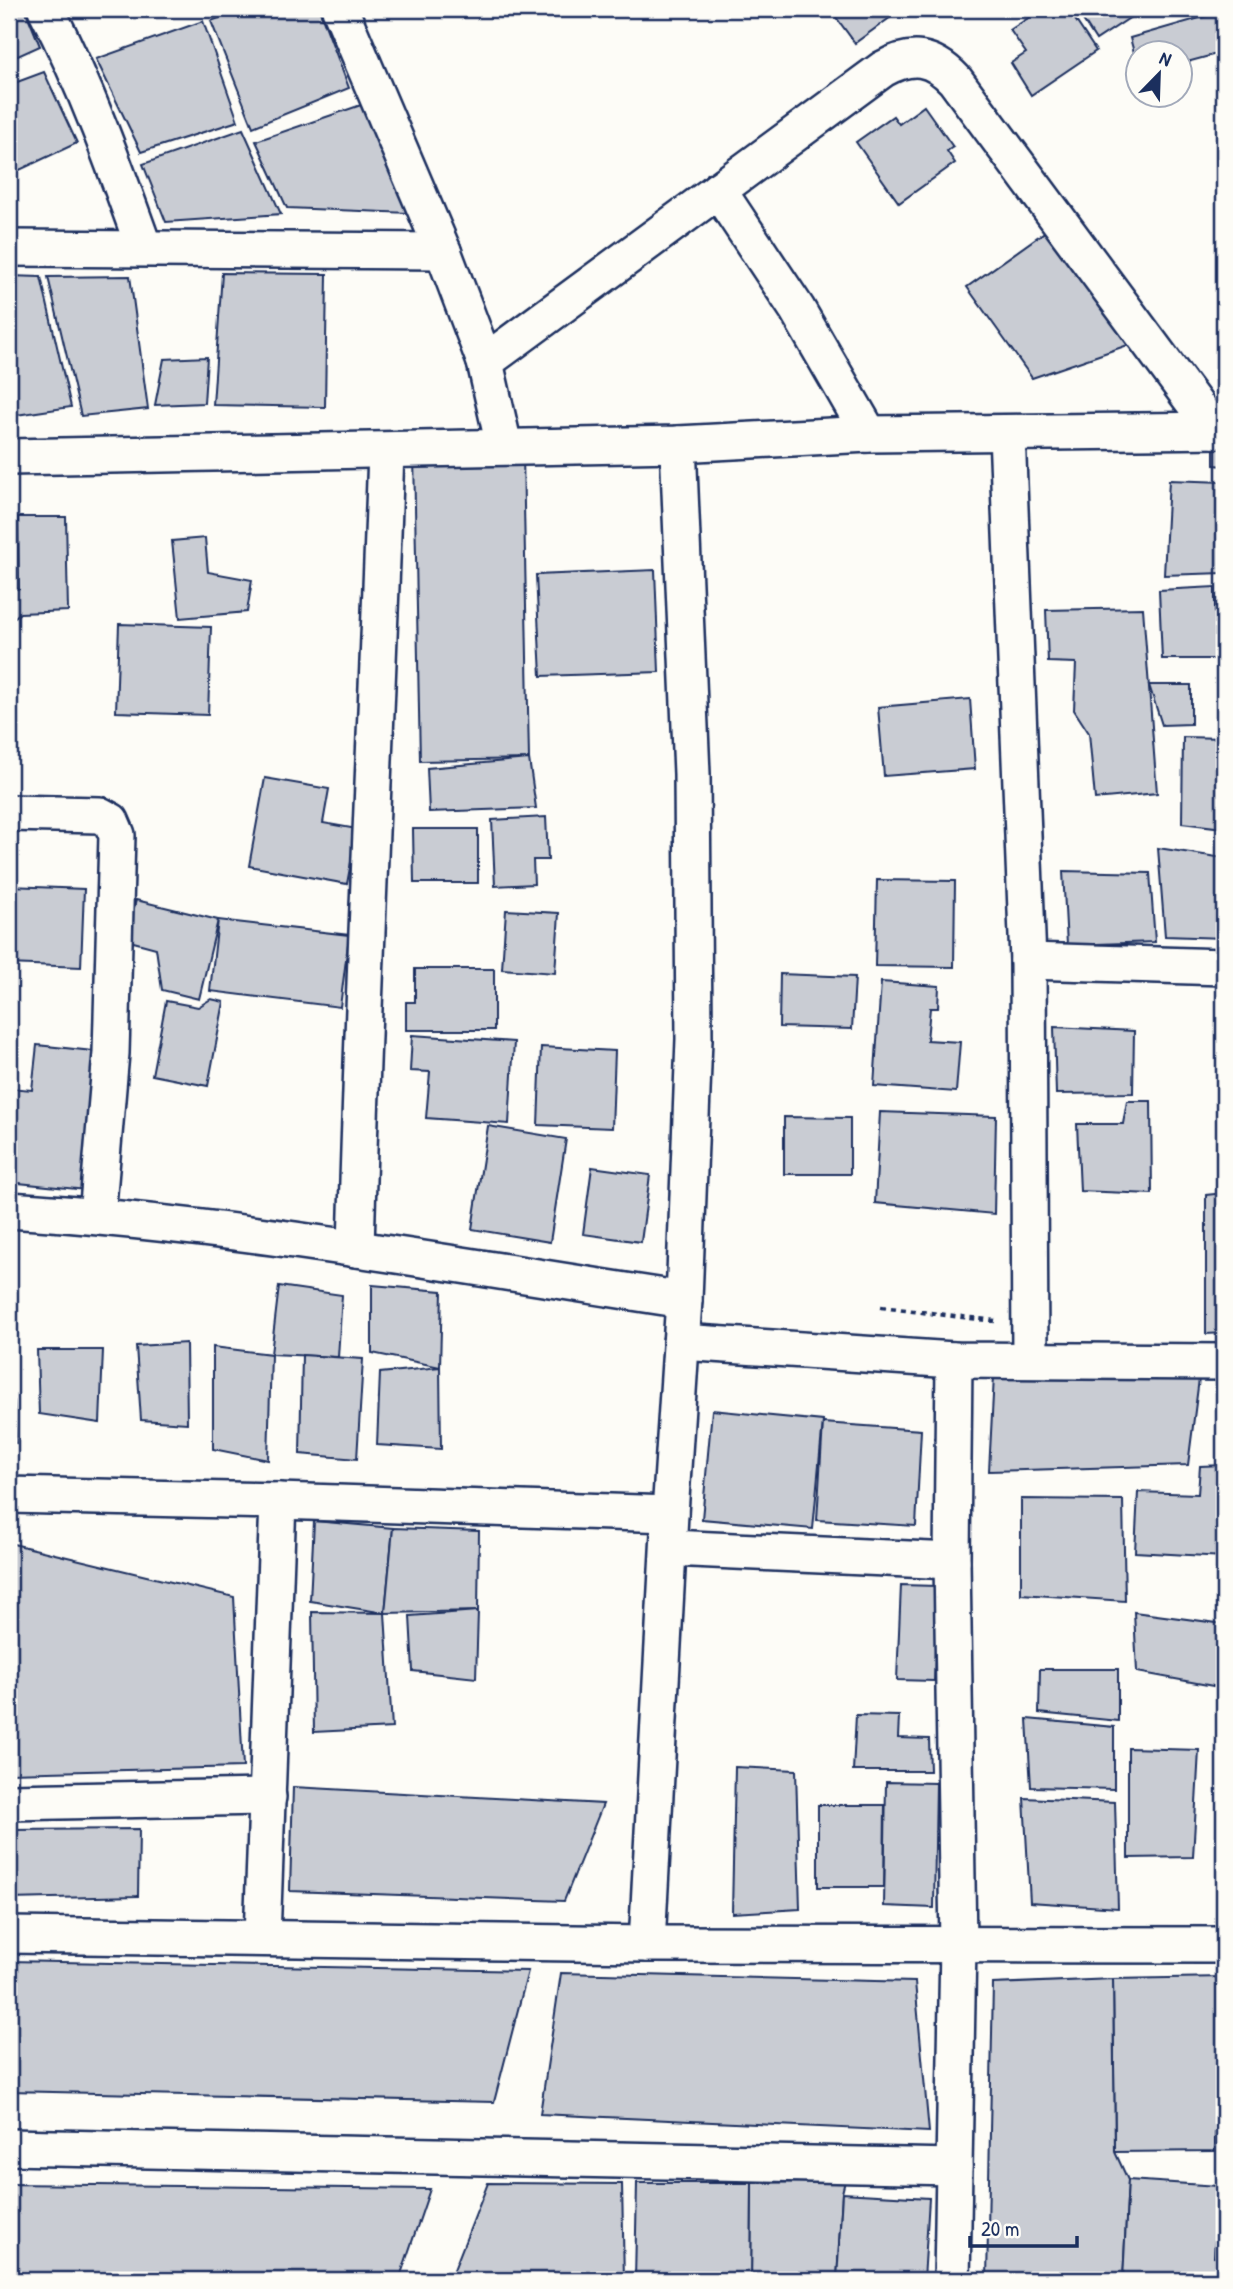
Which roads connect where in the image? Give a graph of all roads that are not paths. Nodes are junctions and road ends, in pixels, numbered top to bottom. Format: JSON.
{"nodes":[{"id":1,"x":46,"y":9,"type":"edge"},
{"id":2,"x":340,"y":9,"type":"edge"},
{"id":3,"x":718,"y":190,"type":"junction"},
{"id":4,"x":9,"y":248,"type":"edge"},
{"id":5,"x":144,"y":248,"type":"junction"},
{"id":6,"x":443,"y":251,"type":"junction"},
{"id":7,"x":485,"y":362,"type":"junction"},
{"id":8,"x":1219,"y":430,"type":"edge"},
{"id":9,"x":1007,"y":433,"type":"junction"},
{"id":10,"x":869,"y":434,"type":"junction"},
{"id":11,"x":678,"y":444,"type":"junction"},
{"id":12,"x":504,"y":446,"type":"junction"},
{"id":13,"x":386,"y":451,"type":"junction"},
{"id":14,"x":9,"y":457,"type":"edge"},
{"id":15,"x":9,"y":813,"type":"edge"},
{"id":16,"x":1028,"y":961,"type":"junction"},
{"id":17,"x":1224,"y":967,"type":"edge"},
{"id":18,"x":9,"y":1210,"type":"edge"},
{"id":19,"x":97,"y":1216,"type":"junction"},
{"id":20,"x":356,"y":1249,"type":"junction"},
{"id":21,"x":684,"y":1300,"type":"junction"},
{"id":22,"x":681,"y":1342,"type":"junction"},
{"id":23,"x":1030,"y":1342,"type":"junction"},
{"id":24,"x":954,"y":1360,"type":"junction"},
{"id":25,"x":1224,"y":1362,"type":"edge"},
{"id":26,"x":9,"y":1495,"type":"edge"},
{"id":27,"x":278,"y":1501,"type":"junction"},
{"id":28,"x":670,"y":1531,"type":"junction"},
{"id":29,"x":952,"y":1561,"type":"junction"},
{"id":30,"x":268,"y":1797,"type":"junction"},
{"id":31,"x":9,"y":1802,"type":"edge"},
{"id":32,"x":9,"y":1935,"type":"edge"},
{"id":33,"x":262,"y":1938,"type":"junction"},
{"id":34,"x":647,"y":1944,"type":"junction"},
{"id":35,"x":958,"y":1944,"type":"junction"},
{"id":36,"x":1224,"y":1945,"type":"edge"},
{"id":37,"x":9,"y":2147,"type":"edge"},
{"id":38,"x":954,"y":2167,"type":"junction"},
{"id":39,"x":953,"y":2280,"type":"edge"}],
"edges":[{"from":1,"to":5,"type":"street"},
{"from":2,"to":6,"type":"street"},
{"from":3,"to":7,"type":"street"},
{"from":3,"to":8,"type":"street"},
{"from":3,"to":10,"type":"street"},
{"from":4,"to":5,"type":"street"},
{"from":5,"to":6,"type":"street"},
{"from":6,"to":7,"type":"street"},
{"from":7,"to":12,"type":"street"},
{"from":8,"to":9,"type":"street"},
{"from":9,"to":10,"type":"street"},
{"from":9,"to":16,"type":"street"},
{"from":10,"to":11,"type":"street"},
{"from":11,"to":12,"type":"street"},
{"from":11,"to":21,"type":"street"},
{"from":12,"to":13,"type":"street"},
{"from":13,"to":14,"type":"street"},
{"from":13,"to":20,"type":"street"},
{"from":15,"to":19,"type":"street"},
{"from":16,"to":17,"type":"street"},
{"from":16,"to":23,"type":"street"},
{"from":18,"to":19,"type":"street"},
{"from":19,"to":20,"type":"street"},
{"from":20,"to":21,"type":"street"},
{"from":21,"to":22,"type":"street"},
{"from":22,"to":24,"type":"street"},
{"from":22,"to":28,"type":"street"},
{"from":23,"to":24,"type":"street"},
{"from":23,"to":25,"type":"street"},
{"from":24,"to":29,"type":"street"},
{"from":26,"to":27,"type":"street"},
{"from":27,"to":28,"type":"street"},
{"from":27,"to":30,"type":"street"},
{"from":28,"to":29,"type":"street"},
{"from":28,"to":34,"type":"street"},
{"from":29,"to":35,"type":"street"},
{"from":30,"to":31,"type":"street"},
{"from":30,"to":33,"type":"street"},
{"from":32,"to":33,"type":"street"},
{"from":33,"to":34,"type":"street"},
{"from":34,"to":35,"type":"street"},
{"from":35,"to":36,"type":"street"},
{"from":35,"to":38,"type":"street"},
{"from":37,"to":38,"type":"street"},
{"from":38,"to":39,"type":"street"}]}
